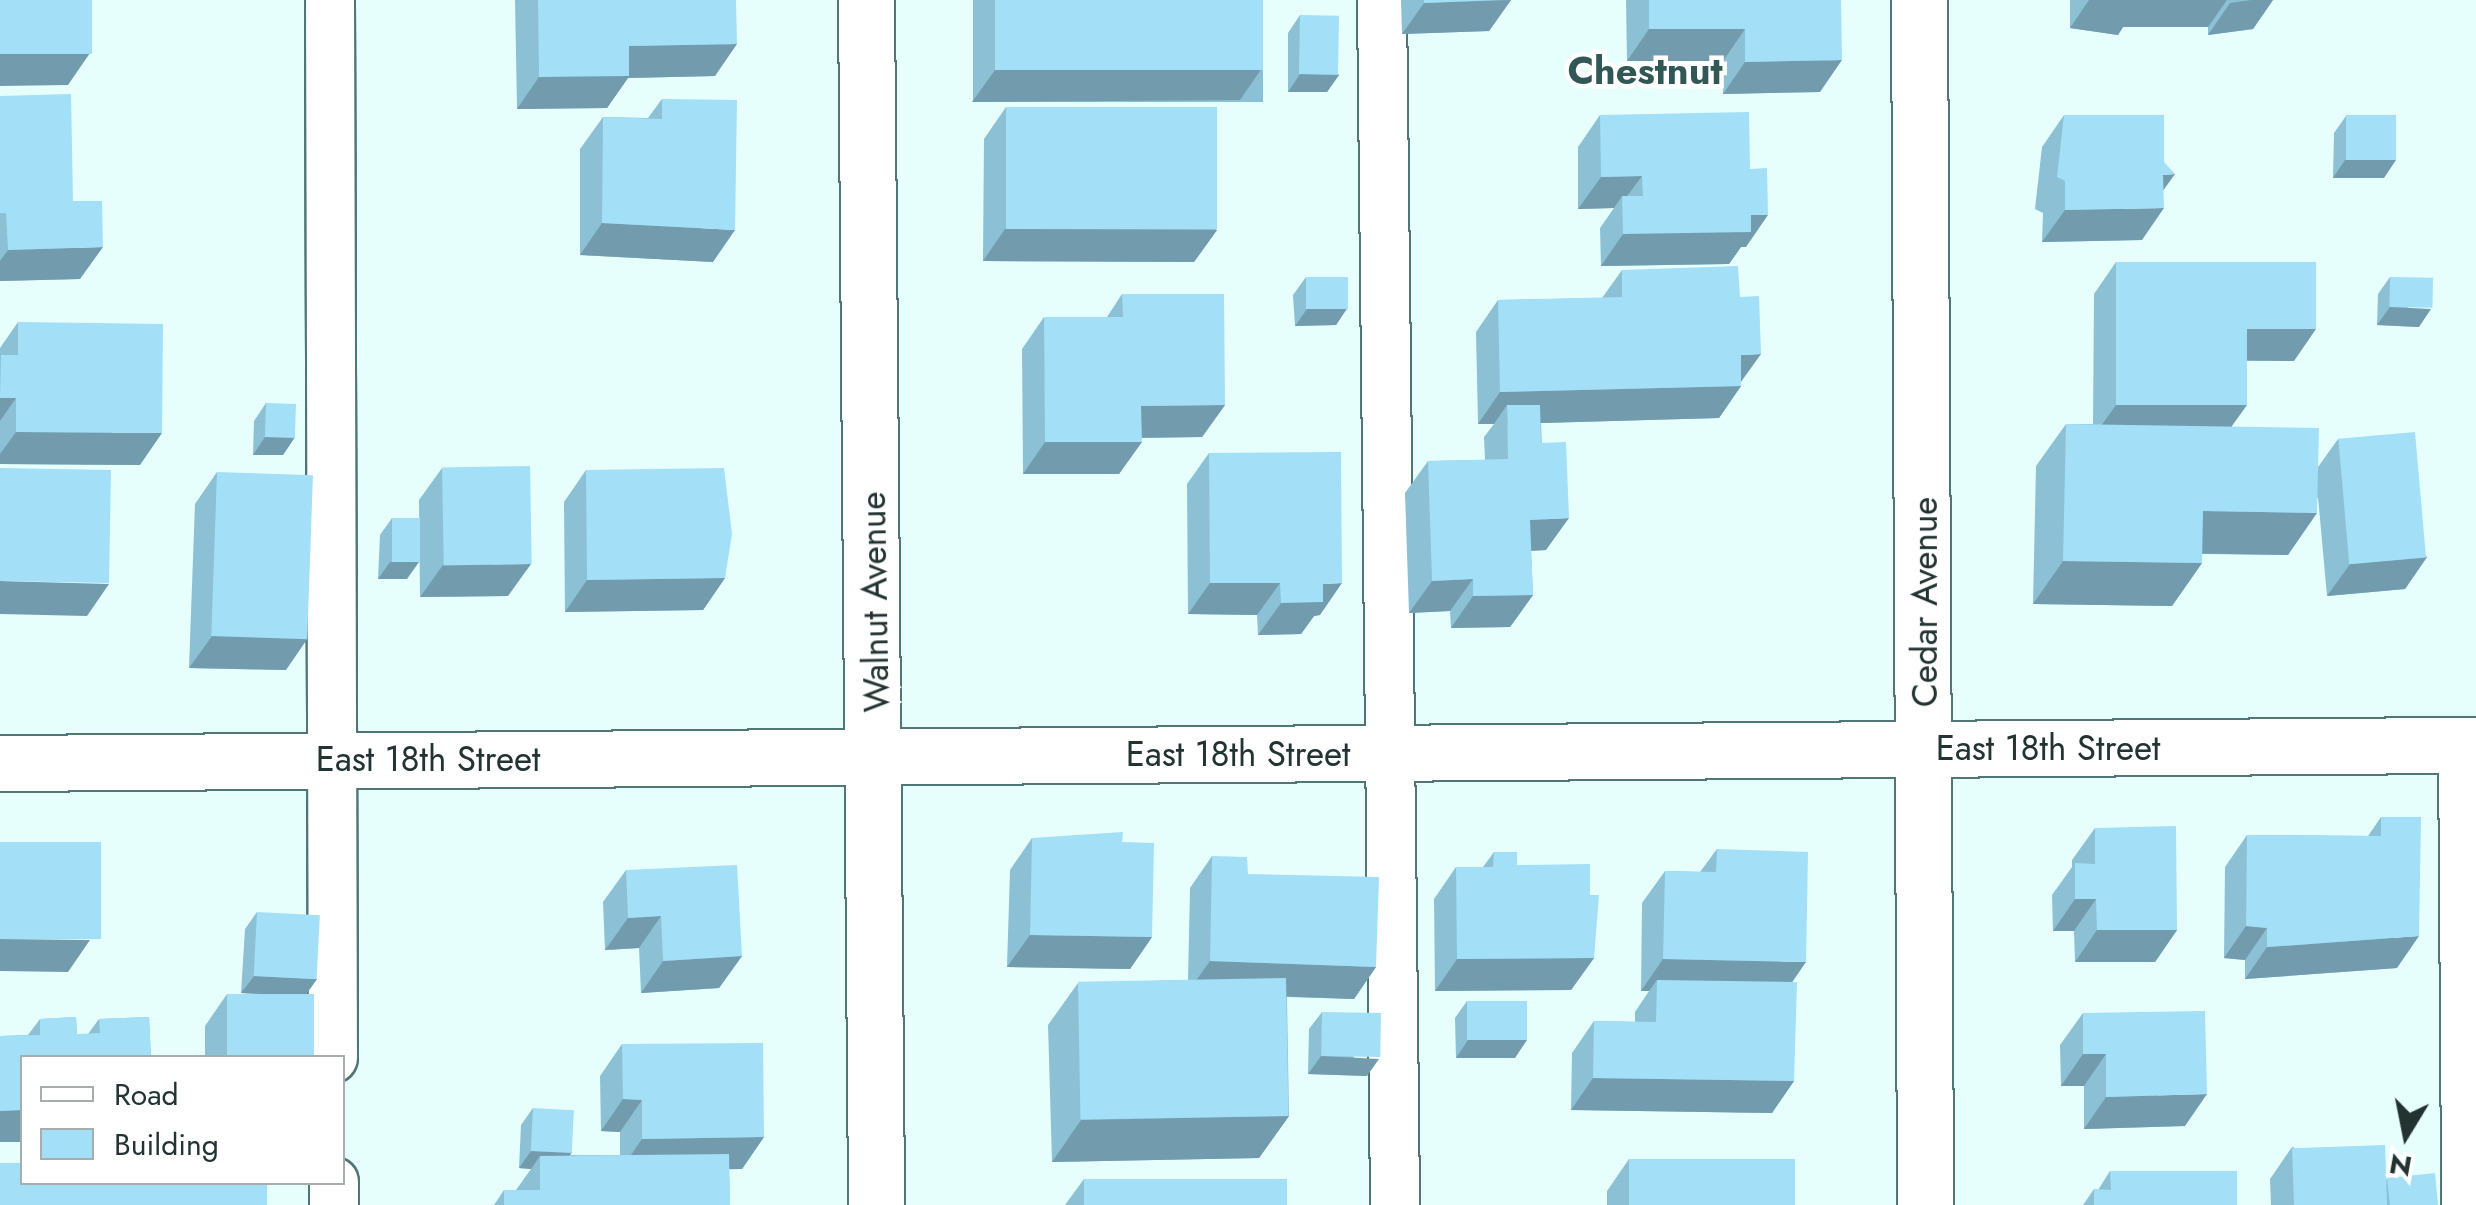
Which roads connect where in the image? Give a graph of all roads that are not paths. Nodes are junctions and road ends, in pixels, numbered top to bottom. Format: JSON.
{"nodes":[{"id":1,"x":330,"y":0,"type":"edge"},
{"id":2,"x":866,"y":0,"type":"edge"},
{"id":3,"x":1382,"y":0,"type":"edge"},
{"id":4,"x":1919,"y":0,"type":"edge"},
{"id":5,"x":2469,"y":745,"type":"edge"},
{"id":6,"x":1926,"y":748,"type":"junction"},
{"id":7,"x":1391,"y":753,"type":"junction"},
{"id":8,"x":876,"y":756,"type":"junction"},
{"id":9,"x":332,"y":760,"type":"junction"},
{"id":10,"x":0,"y":763,"type":"edge"},
{"id":11,"x":334,"y":1055,"type":"edge"},
{"id":12,"x":876,"y":1205,"type":"edge"},
{"id":13,"x":1395,"y":1205,"type":"edge"},
{"id":14,"x":1925,"y":1205,"type":"edge"},
{"id":15,"x":2466,"y":1205,"type":"edge"}],
"edges":[{"from":1,"to":9,"type":"lane"},
{"from":2,"to":8,"type":"street","name":"Walnut Avenue"},
{"from":3,"to":7,"type":"lane"},
{"from":4,"to":6,"type":"street","name":"Cedar Avenue"},
{"from":5,"to":6,"type":"street","name":"East 18th Street"},
{"from":5,"to":15,"type":"lane"},
{"from":6,"to":7,"type":"street","name":"East 18th Street"},
{"from":6,"to":14,"type":"street","name":"Cedar Avenue"},
{"from":7,"to":8,"type":"street","name":"East 18th Street"},
{"from":7,"to":13,"type":"lane"},
{"from":8,"to":9,"type":"street","name":"East 18th Street"},
{"from":8,"to":12,"type":"street","name":"Walnut Avenue"},
{"from":9,"to":10,"type":"street","name":"East 18th Street"},
{"from":9,"to":11,"type":"lane"}]}
